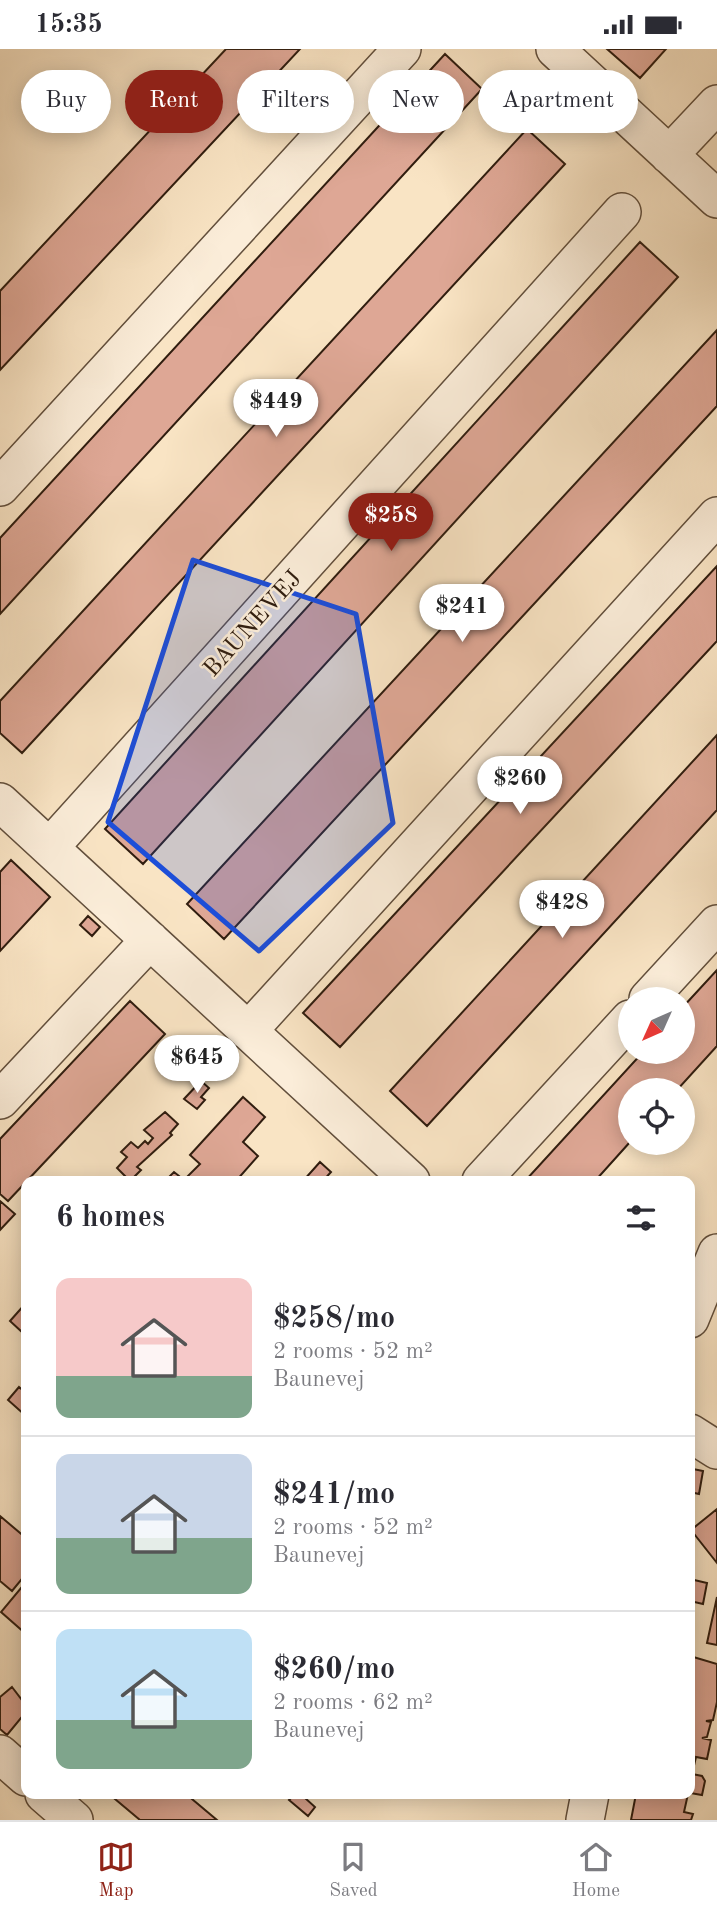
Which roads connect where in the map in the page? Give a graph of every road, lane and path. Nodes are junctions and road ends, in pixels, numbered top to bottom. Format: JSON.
{"nodes":[{"id":1,"x":402,"y":49,"type":"edge"},
{"id":2,"x":562,"y":52,"type":"edge"},
{"id":3,"x":717,"y":104,"type":"edge"},
{"id":4,"x":669,"y":155,"type":"junction"},
{"id":5,"x":717,"y":198,"type":"edge"},
{"id":6,"x":622,"y":212,"type":"dead end"},
{"id":7,"x":0,"y":487,"type":"edge"},
{"id":8,"x":717,"y":516,"type":"edge"},
{"id":9,"x":0,"y":801,"type":"edge"},
{"id":10,"x":50,"y":847,"type":"junction"},
{"id":11,"x":717,"y":924,"type":"edge"},
{"id":12,"x":150,"y":940,"type":"junction"},
{"id":13,"x":659,"y":987,"type":"edge"},
{"id":14,"x":248,"y":1031,"type":"junction"},
{"id":15,"x":618,"y":1032,"type":"edge"},
{"id":16,"x":0,"y":1100,"type":"edge"},
{"id":17,"x":406,"y":1176,"type":"edge"},
{"id":18,"x":486,"y":1176,"type":"edge"},
{"id":19,"x":717,"y":1253,"type":"edge"},
{"id":20,"x":695,"y":1307,"type":"edge"},
{"id":21,"x":695,"y":1436,"type":"edge"},
{"id":22,"x":717,"y":1450,"type":"edge"},
{"id":23,"x":0,"y":1754,"type":"edge"},
{"id":24,"x":21,"y":1773,"type":"edge"},
{"id":25,"x":50,"y":1799,"type":"edge"},
{"id":26,"x":589,"y":1799,"type":"edge"},
{"id":27,"x":74,"y":1820,"type":"edge"},
{"id":28,"x":585,"y":1820,"type":"edge"}],
"edges":[{"from":1,"to":7,"type":"street"},
{"from":2,"to":4,"type":"street"},
{"from":3,"to":4,"type":"street"},
{"from":4,"to":5,"type":"street"},
{"from":6,"to":10,"type":"street","name":"BAUNEVEJ"},
{"from":8,"to":14,"type":"street"},
{"from":9,"to":10,"type":"street"},
{"from":10,"to":12,"type":"street"},
{"from":11,"to":13,"type":"street"},
{"from":12,"to":14,"type":"street"},
{"from":12,"to":16,"type":"street"},
{"from":14,"to":17,"type":"street"},
{"from":15,"to":18,"type":"street"},
{"from":19,"to":20,"type":"street"},
{"from":21,"to":22,"type":"street"},
{"from":23,"to":24,"type":"street"},
{"from":25,"to":27,"type":"street"},
{"from":26,"to":28,"type":"street"}]}
